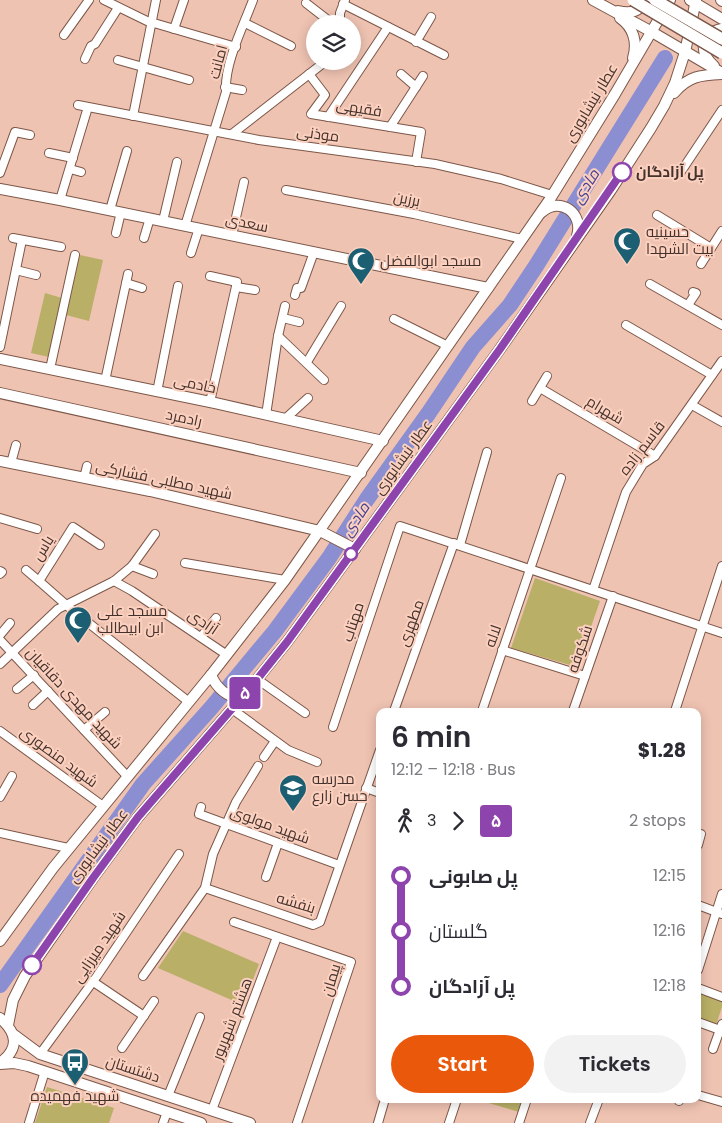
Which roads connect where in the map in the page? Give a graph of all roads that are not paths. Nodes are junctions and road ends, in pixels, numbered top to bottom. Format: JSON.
{"nodes":[{"id":1,"x":89,"y":0,"type":"edge"},
{"id":2,"x":104,"y":0,"type":"edge"},
{"id":3,"x":156,"y":0,"type":"edge"},
{"id":4,"x":184,"y":0,"type":"edge"},
{"id":5,"x":253,"y":0,"type":"edge"},
{"id":6,"x":633,"y":0,"type":"edge"},
{"id":7,"x":646,"y":0,"type":"edge"},
{"id":8,"x":655,"y":0,"type":"edge"},
{"id":9,"x":670,"y":0,"type":"edge"},
{"id":10,"x":693,"y":1,"type":"edge"},
{"id":11,"x":344,"y":2,"type":"edge"},
{"id":12,"x":597,"y":2,"type":"edge"},
{"id":13,"x":306,"y":3,"type":"dead end"},
{"id":14,"x":118,"y":8,"type":"junction"},
{"id":15,"x":321,"y":15,"type":"edge"},
{"id":16,"x":340,"y":15,"type":"edge"},
{"id":17,"x":431,"y":16,"type":"dead end"},
{"id":18,"x":722,"y":19,"type":"edge"},
{"id":19,"x":152,"y":22,"type":"junction"},
{"id":20,"x":245,"y":23,"type":"junction"},
{"id":21,"x":388,"y":27,"type":"junction"},
{"id":22,"x":722,"y":28,"type":"edge"},
{"id":23,"x":174,"y":29,"type":"junction"},
{"id":24,"x":652,"y":32,"type":"junction"},
{"id":25,"x":64,"y":35,"type":"dead end"},
{"id":26,"x":722,"y":39,"type":"edge"},
{"id":27,"x":416,"y":42,"type":"junction"},
{"id":28,"x":291,"y":46,"type":"dead end"},
{"id":29,"x":236,"y":47,"type":"junction"},
{"id":30,"x":685,"y":52,"type":"junction"},
{"id":31,"x":722,"y":53,"type":"edge"},
{"id":32,"x":444,"y":56,"type":"dead end"},
{"id":33,"x":85,"y":59,"type":"dead end"},
{"id":34,"x":118,"y":60,"type":"dead end"},
{"id":35,"x":143,"y":68,"type":"junction"},
{"id":36,"x":629,"y":69,"type":"junction"},
{"id":37,"x":315,"y":70,"type":"edge"},
{"id":38,"x":722,"y":73,"type":"edge"},
{"id":39,"x":310,"y":74,"type":"junction"},
{"id":40,"x":401,"y":74,"type":"dead end"},
{"id":41,"x":423,"y":76,"type":"dead end"},
{"id":42,"x":189,"y":80,"type":"dead end"},
{"id":43,"x":225,"y":87,"type":"junction"},
{"id":44,"x":416,"y":87,"type":"junction"},
{"id":45,"x":242,"y":90,"type":"dead end"},
{"id":46,"x":78,"y":105,"type":"dead end"},
{"id":47,"x":664,"y":106,"type":"junction"},
{"id":48,"x":88,"y":107,"type":"junction"},
{"id":49,"x":722,"y":110,"type":"edge"},
{"id":50,"x":133,"y":116,"type":"junction"},
{"id":51,"x":328,"y":117,"type":"junction"},
{"id":52,"x":390,"y":127,"type":"junction"},
{"id":53,"x":214,"y":132,"type":"junction"},
{"id":54,"x":232,"y":134,"type":"junction"},
{"id":55,"x":30,"y":135,"type":"dead end"},
{"id":56,"x":127,"y":151,"type":"dead end"},
{"id":57,"x":49,"y":153,"type":"dead end"},
{"id":58,"x":73,"y":158,"type":"junction"},
{"id":59,"x":177,"y":162,"type":"dead end"},
{"id":60,"x":416,"y":162,"type":"junction"},
{"id":61,"x":70,"y":169,"type":"junction"},
{"id":62,"x":81,"y":172,"type":"dead end"},
{"id":63,"x":0,"y":173,"type":"edge"},
{"id":64,"x":680,"y":173,"type":"dead end"},
{"id":65,"x":244,"y":182,"type":"dead end"},
{"id":66,"x":0,"y":189,"type":"edge"},
{"id":67,"x":286,"y":190,"type":"dead end"},
{"id":68,"x":552,"y":195,"type":"junction"},
{"id":69,"x":60,"y":200,"type":"junction"},
{"id":70,"x":110,"y":210,"type":"junction"},
{"id":71,"x":121,"y":212,"type":"junction"},
{"id":72,"x":539,"y":215,"type":"junction"},
{"id":73,"x":656,"y":215,"type":"dead end"},
{"id":74,"x":150,"y":218,"type":"junction"},
{"id":75,"x":163,"y":221,"type":"junction"},
{"id":76,"x":186,"y":226,"type":"junction"},
{"id":77,"x":198,"y":228,"type":"junction"},
{"id":78,"x":722,"y":232,"type":"edge"},
{"id":79,"x":116,"y":233,"type":"dead end"},
{"id":80,"x":232,"y":235,"type":"junction"},
{"id":81,"x":14,"y":238,"type":"dead end"},
{"id":82,"x":144,"y":238,"type":"dead end"},
{"id":83,"x":522,"y":239,"type":"junction"},
{"id":84,"x":576,"y":239,"type":"junction"},
{"id":85,"x":22,"y":240,"type":"junction"},
{"id":86,"x":61,"y":247,"type":"dead end"},
{"id":87,"x":711,"y":248,"type":"junction"},
{"id":88,"x":314,"y":252,"type":"junction"},
{"id":89,"x":191,"y":253,"type":"dead end"},
{"id":90,"x":75,"y":255,"type":"dead end"},
{"id":91,"x":701,"y":264,"type":"dead end"},
{"id":92,"x":16,"y":270,"type":"junction"},
{"id":93,"x":128,"y":274,"type":"dead end"},
{"id":94,"x":36,"y":275,"type":"dead end"},
{"id":95,"x":210,"y":276,"type":"dead end"},
{"id":96,"x":126,"y":283,"type":"junction"},
{"id":97,"x":650,"y":284,"type":"dead end"},
{"id":98,"x":178,"y":286,"type":"dead end"},
{"id":99,"x":236,"y":286,"type":"junction"},
{"id":100,"x":142,"y":288,"type":"dead end"},
{"id":101,"x":488,"y":288,"type":"junction"},
{"id":102,"x":255,"y":290,"type":"dead end"},
{"id":103,"x":693,"y":292,"type":"dead end"},
{"id":104,"x":295,"y":296,"type":"dead end"},
{"id":105,"x":688,"y":305,"type":"junction"},
{"id":106,"x":285,"y":306,"type":"dead end"},
{"id":107,"x":341,"y":306,"type":"dead end"},
{"id":108,"x":283,"y":318,"type":"junction"},
{"id":109,"x":394,"y":319,"type":"dead end"},
{"id":110,"x":299,"y":322,"type":"dead end"},
{"id":111,"x":626,"y":325,"type":"dead end"},
{"id":112,"x":722,"y":325,"type":"edge"},
{"id":113,"x":278,"y":336,"type":"junction"},
{"id":114,"x":448,"y":346,"type":"junction"},
{"id":115,"x":0,"y":347,"type":"edge"},
{"id":116,"x":0,"y":359,"type":"edge"},
{"id":117,"x":722,"y":361,"type":"edge"},
{"id":118,"x":307,"y":362,"type":"junction"},
{"id":119,"x":50,"y":369,"type":"junction"},
{"id":120,"x":712,"y":375,"type":"junction"},
{"id":121,"x":548,"y":376,"type":"dead end"},
{"id":122,"x":324,"y":380,"type":"dead end"},
{"id":123,"x":105,"y":381,"type":"junction"},
{"id":124,"x":540,"y":388,"type":"junction"},
{"id":125,"x":157,"y":392,"type":"junction"},
{"id":126,"x":0,"y":393,"type":"edge"},
{"id":127,"x":308,"y":398,"type":"dead end"},
{"id":128,"x":532,"y":401,"type":"dead end"},
{"id":129,"x":210,"y":402,"type":"junction"},
{"id":130,"x":692,"y":405,"type":"junction"},
{"id":131,"x":266,"y":415,"type":"junction"},
{"id":132,"x":285,"y":419,"type":"junction"},
{"id":133,"x":722,"y":422,"type":"edge"},
{"id":134,"x":383,"y":441,"type":"junction"},
{"id":135,"x":16,"y":445,"type":"dead end"},
{"id":136,"x":487,"y":452,"type":"dead end"},
{"id":137,"x":655,"y":456,"type":"junction"},
{"id":138,"x":0,"y":461,"type":"edge"},
{"id":139,"x":11,"y":463,"type":"junction"},
{"id":140,"x":87,"y":466,"type":"dead end"},
{"id":141,"x":361,"y":473,"type":"junction"},
{"id":142,"x":84,"y":478,"type":"junction"},
{"id":143,"x":560,"y":478,"type":"dead end"},
{"id":144,"x":0,"y":518,"type":"edge"},
{"id":145,"x":37,"y":529,"type":"dead end"},
{"id":146,"x":320,"y":530,"type":"junction"},
{"id":147,"x":155,"y":534,"type":"dead end"},
{"id":148,"x":457,"y":544,"type":"junction"},
{"id":149,"x":100,"y":545,"type":"dead end"},
{"id":150,"x":355,"y":549,"type":"junction"},
{"id":151,"x":185,"y":563,"type":"dead end"},
{"id":152,"x":132,"y":566,"type":"junction"},
{"id":153,"x":722,"y":566,"type":"edge"},
{"id":154,"x":530,"y":568,"type":"junction"},
{"id":155,"x":26,"y":570,"type":"dead end"},
{"id":156,"x":153,"y":574,"type":"dead end"},
{"id":157,"x":285,"y":580,"type":"junction"},
{"id":158,"x":39,"y":581,"type":"junction"},
{"id":159,"x":114,"y":581,"type":"junction"},
{"id":160,"x":594,"y":590,"type":"junction"},
{"id":161,"x":613,"y":596,"type":"junction"},
{"id":162,"x":66,"y":606,"type":"junction"},
{"id":163,"x":216,"y":618,"type":"dead end"},
{"id":164,"x":10,"y":623,"type":"dead end"},
{"id":165,"x":702,"y":626,"type":"junction"},
{"id":166,"x":722,"y":633,"type":"edge"},
{"id":167,"x":0,"y":635,"type":"edge"},
{"id":168,"x":201,"y":638,"type":"junction"},
{"id":169,"x":0,"y":640,"type":"edge"},
{"id":170,"x":502,"y":650,"type":"junction"},
{"id":171,"x":12,"y":653,"type":"junction"},
{"id":172,"x":227,"y":655,"type":"junction"},
{"id":173,"x":0,"y":664,"type":"edge"},
{"id":174,"x":34,"y":676,"type":"junction"},
{"id":175,"x":585,"y":676,"type":"junction"},
{"id":176,"x":212,"y":679,"type":"junction"},
{"id":177,"x":257,"y":679,"type":"junction"},
{"id":178,"x":17,"y":689,"type":"dead end"},
{"id":179,"x":48,"y":691,"type":"junction"},
{"id":180,"x":237,"y":698,"type":"junction"},
{"id":181,"x":188,"y":702,"type":"junction"},
{"id":182,"x":33,"y":705,"type":"dead end"},
{"id":183,"x":232,"y":708,"type":"junction"},
{"id":184,"x":395,"y":708,"type":"edge"},
{"id":185,"x":483,"y":708,"type":"edge"},
{"id":186,"x":574,"y":708,"type":"edge"},
{"id":187,"x":676,"y":708,"type":"edge"},
{"id":188,"x":105,"y":712,"type":"dead end"},
{"id":189,"x":305,"y":713,"type":"dead end"},
{"id":190,"x":333,"y":726,"type":"dead end"},
{"id":191,"x":0,"y":730,"type":"edge"},
{"id":192,"x":84,"y":730,"type":"junction"},
{"id":193,"x":275,"y":741,"type":"junction"},
{"id":194,"x":264,"y":757,"type":"dead end"},
{"id":195,"x":376,"y":761,"type":"edge"},
{"id":196,"x":317,"y":762,"type":"dead end"},
{"id":197,"x":258,"y":766,"type":"dead end"},
{"id":198,"x":12,"y":776,"type":"dead end"},
{"id":199,"x":127,"y":776,"type":"junction"},
{"id":200,"x":2,"y":787,"type":"edge"},
{"id":201,"x":366,"y":788,"type":"junction"},
{"id":202,"x":376,"y":792,"type":"edge"},
{"id":203,"x":0,"y":797,"type":"edge"},
{"id":204,"x":103,"y":806,"type":"junction"},
{"id":205,"x":201,"y":807,"type":"dead end"},
{"id":206,"x":227,"y":825,"type":"junction"},
{"id":207,"x":0,"y":833,"type":"edge"},
{"id":208,"x":278,"y":843,"type":"junction"},
{"id":209,"x":68,"y":848,"type":"junction"},
{"id":210,"x":179,"y":854,"type":"dead end"},
{"id":211,"x":339,"y":865,"type":"junction"},
{"id":212,"x":266,"y":877,"type":"dead end"},
{"id":213,"x":205,"y":888,"type":"junction"},
{"id":214,"x":722,"y":894,"type":"edge"},
{"id":215,"x":701,"y":906,"type":"edge"},
{"id":216,"x":719,"y":913,"type":"edge"},
{"id":217,"x":234,"y":922,"type":"dead end"},
{"id":218,"x":277,"y":938,"type":"junction"},
{"id":219,"x":0,"y":942,"type":"edge"},
{"id":220,"x":701,"y":962,"type":"edge"},
{"id":221,"x":143,"y":976,"type":"dead end"},
{"id":222,"x":92,"y":982,"type":"junction"},
{"id":223,"x":701,"y":989,"type":"edge"},
{"id":224,"x":722,"y":997,"type":"edge"},
{"id":225,"x":154,"y":1001,"type":"dead end"},
{"id":226,"x":144,"y":1016,"type":"junction"},
{"id":227,"x":200,"y":1017,"type":"dead end"},
{"id":228,"x":0,"y":1018,"type":"edge"},
{"id":229,"x":701,"y":1023,"type":"edge"},
{"id":230,"x":721,"y":1027,"type":"edge"},
{"id":231,"x":10,"y":1029,"type":"junction"},
{"id":232,"x":122,"y":1048,"type":"dead end"},
{"id":233,"x":713,"y":1049,"type":"dead end"},
{"id":234,"x":40,"y":1054,"type":"junction"},
{"id":235,"x":0,"y":1063,"type":"edge"},
{"id":236,"x":45,"y":1071,"type":"junction"},
{"id":237,"x":701,"y":1095,"type":"edge"},
{"id":238,"x":168,"y":1096,"type":"junction"},
{"id":239,"x":722,"y":1102,"type":"edge"},
{"id":240,"x":384,"y":1103,"type":"edge"},
{"id":241,"x":456,"y":1103,"type":"edge"},
{"id":242,"x":526,"y":1103,"type":"edge"},
{"id":243,"x":597,"y":1103,"type":"edge"},
{"id":244,"x":212,"y":1110,"type":"junction"},
{"id":245,"x":167,"y":1112,"type":"junction"},
{"id":246,"x":29,"y":1123,"type":"edge"},
{"id":247,"x":163,"y":1123,"type":"edge"},
{"id":248,"x":201,"y":1123,"type":"edge"},
{"id":249,"x":250,"y":1123,"type":"edge"},
{"id":250,"x":297,"y":1123,"type":"edge"},
{"id":251,"x":378,"y":1123,"type":"edge"},
{"id":252,"x":449,"y":1123,"type":"edge"},
{"id":253,"x":519,"y":1123,"type":"edge"},
{"id":254,"x":590,"y":1123,"type":"edge"}],
"edges":[{"from":1,"to":25,"type":"street"},
{"from":2,"to":14,"type":"street"},
{"from":3,"to":19,"type":"street"},
{"from":4,"to":23,"type":"street"},
{"from":5,"to":20,"type":"street","name":"امانت"},
{"from":6,"to":31,"type":"main road","bridge":true},
{"from":7,"to":12,"type":"main road"},
{"from":8,"to":26,"type":"main road","bridge":true},
{"from":9,"to":24,"type":"main road","name":"عطار نیشابوری"},
{"from":10,"to":18,"type":"main road"},
{"from":10,"to":30,"type":"main road","name":"عطار نیشابوری"},
{"from":11,"to":16,"type":"street"},
{"from":11,"to":21,"type":"street"},
{"from":12,"to":24,"type":"main road"},
{"from":12,"to":36,"type":"main road"},
{"from":13,"to":15,"type":"street"},
{"from":14,"to":19,"type":"street"},
{"from":14,"to":33,"type":"street"},
{"from":17,"to":27,"type":"street"},
{"from":19,"to":23,"type":"street"},
{"from":19,"to":35,"type":"street"},
{"from":20,"to":28,"type":"street"},
{"from":20,"to":29,"type":"street","name":"امانت"},
{"from":21,"to":27,"type":"street"},
{"from":21,"to":51,"type":"street"},
{"from":22,"to":38,"type":"main road"},
{"from":23,"to":29,"type":"street"},
{"from":24,"to":30,"type":"main road"},
{"from":24,"to":36,"type":"main road","name":"عطار نیشابوری"},
{"from":27,"to":32,"type":"street"},
{"from":29,"to":43,"type":"street","name":"امانت"},
{"from":30,"to":38,"type":"main road"},
{"from":30,"to":47,"type":"main road","name":"عطار نیشابوری"},
{"from":34,"to":35,"type":"street"},
{"from":35,"to":42,"type":"street"},
{"from":35,"to":50,"type":"street"},
{"from":36,"to":68,"type":"main road","name":"عطار نیشابوری"},
{"from":37,"to":39,"type":"street"},
{"from":38,"to":47,"type":"main road"},
{"from":39,"to":51,"type":"street","name":"فقیهی"},
{"from":39,"to":54,"type":"street"},
{"from":40,"to":44,"type":"street"},
{"from":41,"to":44,"type":"street"},
{"from":43,"to":45,"type":"street"},
{"from":43,"to":53,"type":"street","name":"امانت"},
{"from":44,"to":52,"type":"street"},
{"from":46,"to":48,"type":"street","name":"موذنی"},
{"from":47,"to":84,"type":"main road","name":"عطار نیشابوری"},
{"from":48,"to":50,"type":"street","name":"موذنی"},
{"from":48,"to":58,"type":"street"},
{"from":49,"to":64,"type":"street"},
{"from":50,"to":53,"type":"street","name":"موذنی"},
{"from":51,"to":52,"type":"street","name":"فقیهی"},
{"from":52,"to":60,"type":"street","name":"فقیهی"},
{"from":53,"to":54,"type":"street","name":"موذنی"},
{"from":53,"to":76,"type":"street","name":"امانت"},
{"from":54,"to":60,"type":"street","name":"موذنی"},
{"from":55,"to":63,"type":"street"},
{"from":56,"to":70,"type":"street"},
{"from":57,"to":58,"type":"street"},
{"from":58,"to":61,"type":"street"},
{"from":59,"to":75,"type":"street"},
{"from":60,"to":68,"type":"street","name":"موذنی"},
{"from":61,"to":62,"type":"street"},
{"from":61,"to":69,"type":"street"},
{"from":65,"to":80,"type":"street"},
{"from":66,"to":69,"type":"main road","name":"سعدی"},
{"from":67,"to":83,"type":"street","name":"برزین"},
{"from":68,"to":72,"type":"main road","name":"عطار نیشابوری"},
{"from":69,"to":70,"type":"main road","name":"سعدی"},
{"from":70,"to":71,"type":"main road","name":"سعدی"},
{"from":71,"to":74,"type":"main road","name":"سعدی"},
{"from":71,"to":79,"type":"street"},
{"from":72,"to":83,"type":"main road","name":"عطار نیشابوری"},
{"from":72,"to":84,"type":"main road"},
{"from":73,"to":87,"type":"street"},
{"from":74,"to":75,"type":"main road","name":"سعدی"},
{"from":74,"to":82,"type":"street"},
{"from":75,"to":76,"type":"main road","name":"سعدی"},
{"from":76,"to":77,"type":"main road","name":"سعدی"},
{"from":77,"to":80,"type":"main road","name":"سعدی"},
{"from":77,"to":89,"type":"street"},
{"from":78,"to":87,"type":"street"},
{"from":80,"to":88,"type":"main road","name":"سعدی"},
{"from":81,"to":85,"type":"street"},
{"from":83,"to":101,"type":"main road","name":"عطار نیشابوری"},
{"from":84,"to":150,"type":"main road","name":"عطار نیشابوری"},
{"from":85,"to":86,"type":"street"},
{"from":85,"to":92,"type":"street"},
{"from":87,"to":91,"type":"street"},
{"from":88,"to":101,"type":"main road","name":"سعدی"},
{"from":88,"to":104,"type":"street"},
{"from":90,"to":119,"type":"street"},
{"from":92,"to":94,"type":"street"},
{"from":92,"to":115,"type":"street"},
{"from":93,"to":96,"type":"street"},
{"from":95,"to":99,"type":"street"},
{"from":96,"to":100,"type":"street"},
{"from":96,"to":123,"type":"street"},
{"from":97,"to":105,"type":"street"},
{"from":98,"to":125,"type":"street"},
{"from":99,"to":102,"type":"street"},
{"from":99,"to":129,"type":"street"},
{"from":101,"to":114,"type":"main road","name":"عطار نیشابوری"},
{"from":103,"to":105,"type":"street"},
{"from":105,"to":112,"type":"street"},
{"from":106,"to":108,"type":"street"},
{"from":107,"to":118,"type":"street"},
{"from":108,"to":110,"type":"street"},
{"from":108,"to":113,"type":"street"},
{"from":109,"to":114,"type":"street"},
{"from":111,"to":120,"type":"street"},
{"from":113,"to":118,"type":"street"},
{"from":113,"to":131,"type":"street"},
{"from":114,"to":134,"type":"main road","name":"عطار نیشابوری"},
{"from":116,"to":119,"type":"main road","name":"خادمی"},
{"from":117,"to":120,"type":"street","name":"قاسم زاده"},
{"from":118,"to":122,"type":"street"},
{"from":119,"to":123,"type":"main road","name":"خادمی"},
{"from":120,"to":130,"type":"street","name":"قاسم زاده"},
{"from":121,"to":124,"type":"street"},
{"from":123,"to":125,"type":"main road","name":"خادمی"},
{"from":124,"to":128,"type":"street"},
{"from":124,"to":137,"type":"street","name":"شهرام"},
{"from":125,"to":129,"type":"main road","name":"خادمی"},
{"from":126,"to":141,"type":"main road","name":"رادمرد"},
{"from":127,"to":132,"type":"street"},
{"from":129,"to":131,"type":"main road","name":"خادمی"},
{"from":130,"to":133,"type":"street"},
{"from":130,"to":137,"type":"street","name":"قاسم زاده"},
{"from":131,"to":132,"type":"main road","name":"خادمی"},
{"from":132,"to":134,"type":"main road","name":"خادمی"},
{"from":134,"to":141,"type":"main road","name":"عطار نیشابوری"},
{"from":135,"to":139,"type":"street"},
{"from":136,"to":148,"type":"street"},
{"from":137,"to":160,"type":"street","name":"قاسم زاده"},
{"from":138,"to":139,"type":"main road","name":"شهید مطلبی فشارکی"},
{"from":139,"to":142,"type":"main road","name":"شهید مطلبی فشارکی"},
{"from":140,"to":142,"type":"street"},
{"from":141,"to":146,"type":"main road","name":"عطار نیشابوری"},
{"from":142,"to":146,"type":"main road","name":"شهید مطلبی فشارکی"},
{"from":143,"to":154,"type":"street","name":"لاله"},
{"from":144,"to":145,"type":"street"},
{"from":146,"to":150,"type":"main road","name":"شهید مطلبی فشارکی"},
{"from":146,"to":157,"type":"main road","name":"عطار نیشابوری"},
{"from":147,"to":152,"type":"street"},
{"from":148,"to":154,"type":"street"},
{"from":148,"to":184,"type":"street","name":"مطهری"},
{"from":148,"to":190,"type":"street","name":"مهتاب"},
{"from":149,"to":158,"type":"street","name":"یاس"},
{"from":150,"to":177,"type":"main road","name":"عطار نیشابوری"},
{"from":151,"to":157,"type":"street"},
{"from":152,"to":156,"type":"street"},
{"from":152,"to":159,"type":"street"},
{"from":153,"to":165,"type":"street"},
{"from":154,"to":160,"type":"street"},
{"from":154,"to":170,"type":"street","name":"لاله"},
{"from":155,"to":158,"type":"street"},
{"from":157,"to":172,"type":"main road","name":"عطار نیشابوری"},
{"from":158,"to":162,"type":"street","name":"یاس"},
{"from":159,"to":162,"type":"street"},
{"from":159,"to":168,"type":"street","name":"آزادی"},
{"from":160,"to":161,"type":"street"},
{"from":161,"to":165,"type":"street"},
{"from":161,"to":175,"type":"street","name":"شکوفه"},
{"from":162,"to":171,"type":"street"},
{"from":162,"to":181,"type":"street"},
{"from":163,"to":168,"type":"street"},
{"from":164,"to":167,"type":"street"},
{"from":165,"to":166,"type":"street"},
{"from":165,"to":187,"type":"street"},
{"from":168,"to":172,"type":"street","name":"آزادی"},
{"from":169,"to":171,"type":"street","name":"شهید مهدی دقاقیان"},
{"from":170,"to":175,"type":"street"},
{"from":170,"to":185,"type":"street","name":"لاله"},
{"from":171,"to":173,"type":"street"},
{"from":171,"to":174,"type":"street","name":"شهید مهدی دقاقیان"},
{"from":172,"to":176,"type":"main road","name":"عطار نیشابوری"},
{"from":174,"to":178,"type":"street"},
{"from":174,"to":179,"type":"street","name":"شهید مهدی دقاقیان"},
{"from":175,"to":186,"type":"street","name":"شکوفه"},
{"from":176,"to":180,"type":"main road"},
{"from":176,"to":181,"type":"main road","name":"عطار نیشابوری"},
{"from":177,"to":180,"type":"main road","name":"عطار نیشابوری"},
{"from":177,"to":189,"type":"street"},
{"from":179,"to":182,"type":"street"},
{"from":179,"to":192,"type":"street","name":"شهید مهدی دقاقیان"},
{"from":180,"to":183,"type":"main road","name":"عطار نیشابوری"},
{"from":181,"to":199,"type":"main road","name":"عطار نیشابوری"},
{"from":183,"to":193,"type":"street"},
{"from":183,"to":231,"type":"main road","name":"عطار نیشابوری"},
{"from":188,"to":192,"type":"street"},
{"from":191,"to":204,"type":"street","name":"شهید منصوری"},
{"from":192,"to":199,"type":"street","name":"شهید مهدی دقاقیان"},
{"from":193,"to":194,"type":"street"},
{"from":193,"to":196,"type":"street"},
{"from":195,"to":201,"type":"street"},
{"from":197,"to":206,"type":"street"},
{"from":198,"to":200,"type":"street"},
{"from":199,"to":204,"type":"main road","name":"عطار نیشابوری"},
{"from":200,"to":203,"type":"street"},
{"from":201,"to":202,"type":"street"},
{"from":201,"to":211,"type":"street"},
{"from":204,"to":209,"type":"main road","name":"عطار نیشابوری"},
{"from":205,"to":206,"type":"street","name":"شهید مولوی"},
{"from":206,"to":208,"type":"street","name":"شهید مولوی"},
{"from":206,"to":213,"type":"street"},
{"from":207,"to":209,"type":"street"},
{"from":208,"to":211,"type":"street","name":"شهید مولوی"},
{"from":208,"to":212,"type":"street"},
{"from":209,"to":219,"type":"main road","name":"عطار نیشابوری"},
{"from":210,"to":222,"type":"street","name":"شهید میرزایی"},
{"from":211,"to":213,"type":"street","name":"بنفشه"},
{"from":213,"to":221,"type":"street"},
{"from":214,"to":216,"type":"street"},
{"from":215,"to":216,"type":"street"},
{"from":216,"to":220,"type":"street"},
{"from":217,"to":218,"type":"street","name":"پیمان"},
{"from":218,"to":244,"type":"street","name":"هشتم شهریور"},
{"from":218,"to":250,"type":"street","name":"پیمان"},
{"from":222,"to":226,"type":"street"},
{"from":222,"to":234,"type":"street","name":"شهید میرزایی"},
{"from":223,"to":224,"type":"street"},
{"from":225,"to":226,"type":"street"},
{"from":226,"to":232,"type":"street"},
{"from":227,"to":238,"type":"street"},
{"from":228,"to":231,"type":"main road","name":"دشتستان"},
{"from":229,"to":230,"type":"street"},
{"from":230,"to":233,"type":"street"},
{"from":231,"to":234,"type":"main road","name":"دشتستان"},
{"from":231,"to":235,"type":"main road","name":"عطار نیشابوری"},
{"from":234,"to":238,"type":"main road","name":"دشتستان"},
{"from":235,"to":236,"type":"main road","name":"دشتستان"},
{"from":236,"to":245,"type":"main road","name":"دشتستان"},
{"from":236,"to":246,"type":"street"},
{"from":237,"to":239,"type":"street"},
{"from":238,"to":244,"type":"main road","name":"دشتستان"},
{"from":240,"to":251,"type":"street"},
{"from":241,"to":252,"type":"street"},
{"from":242,"to":253,"type":"street"},
{"from":243,"to":254,"type":"street"},
{"from":244,"to":249,"type":"main road","name":"دشتستان"},
{"from":245,"to":247,"type":"street"},
{"from":245,"to":248,"type":"main road","name":"دشتستان"}]}
